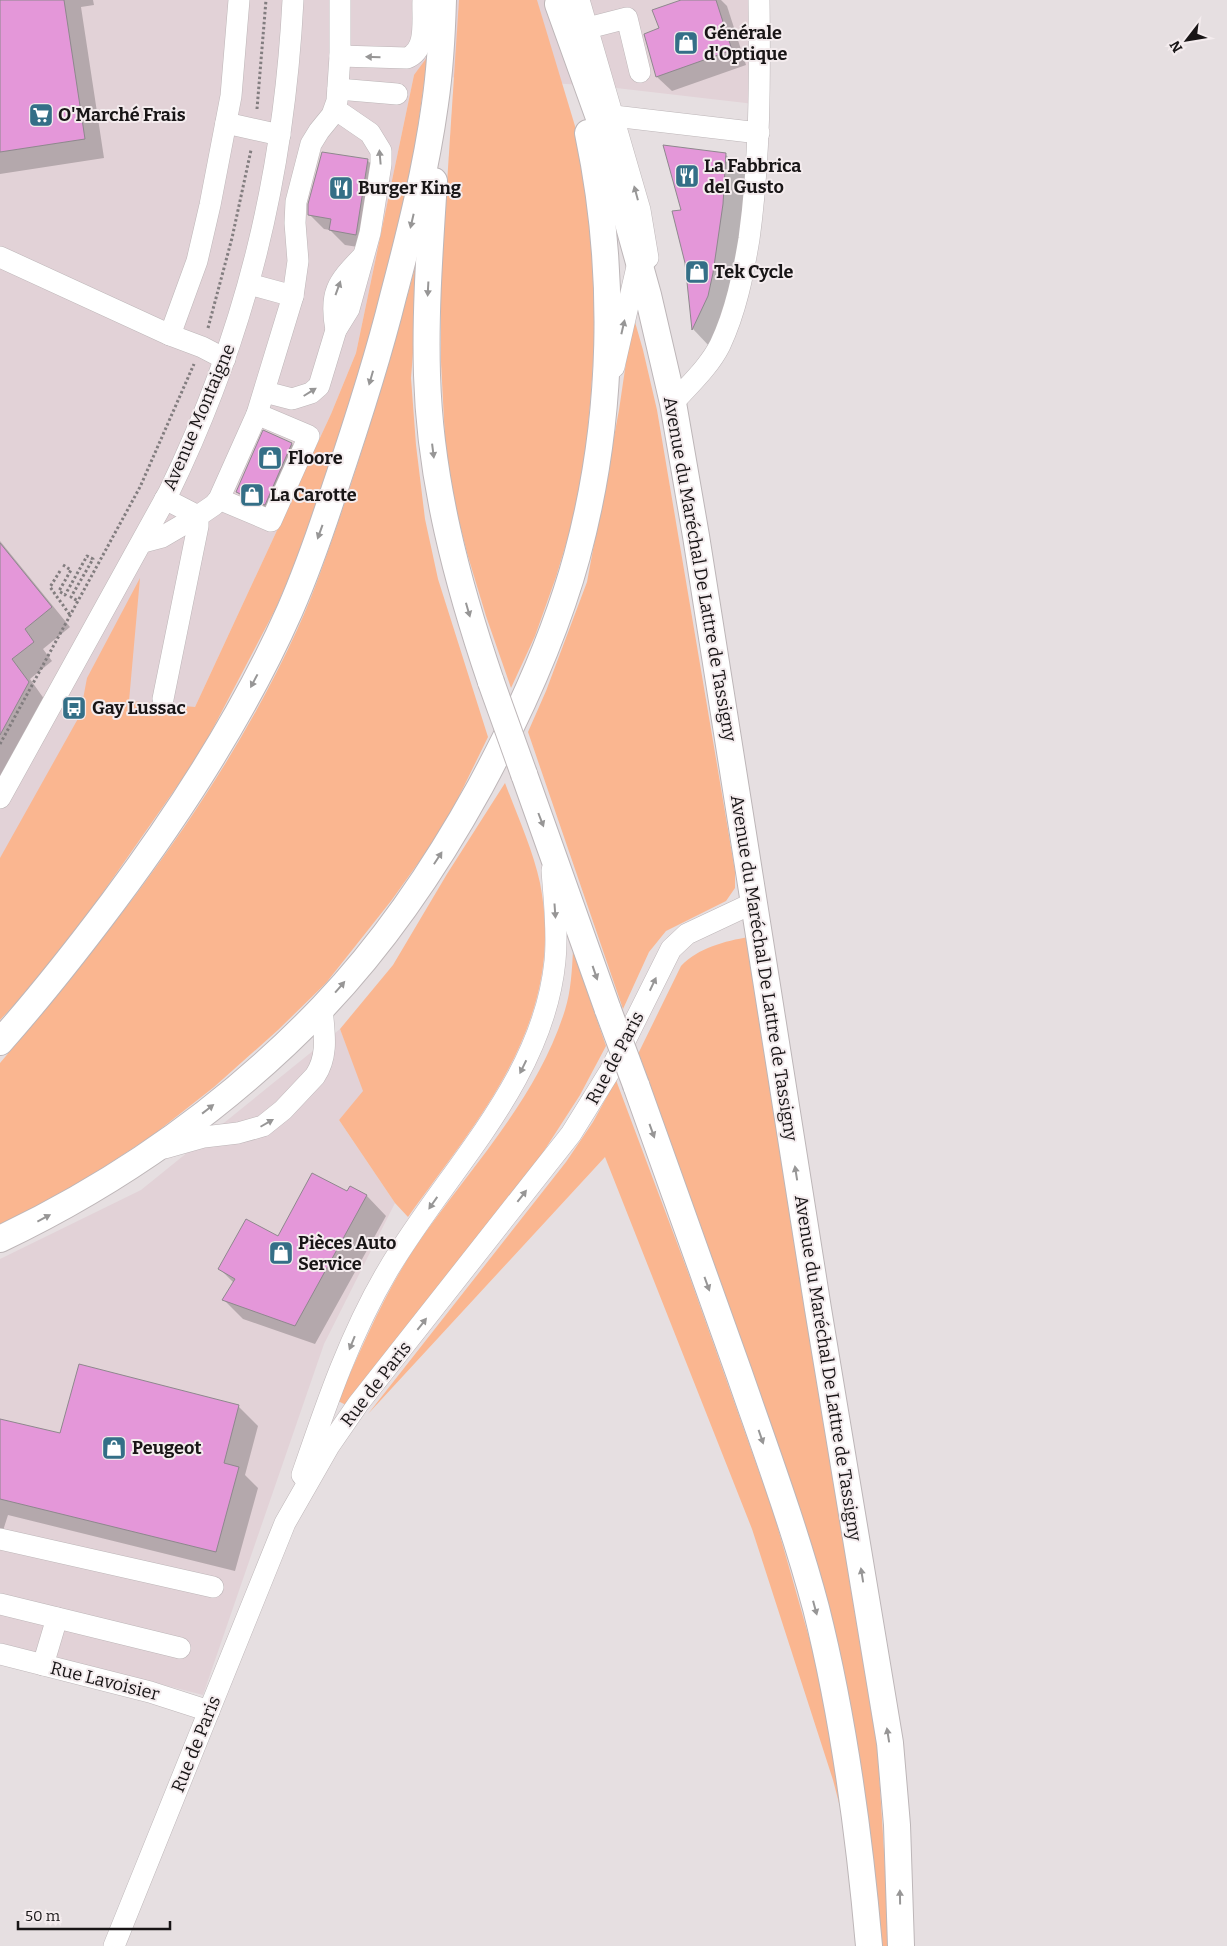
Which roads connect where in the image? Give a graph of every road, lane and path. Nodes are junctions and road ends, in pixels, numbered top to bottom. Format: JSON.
{"nodes":[{"id":1,"x":240,"y":0,"type":"edge"},
{"id":2,"x":266,"y":0,"type":"edge"},
{"id":3,"x":293,"y":0,"type":"edge"},
{"id":4,"x":340,"y":0,"type":"edge"},
{"id":5,"x":423,"y":0,"type":"edge"},
{"id":6,"x":443,"y":0,"type":"edge"},
{"id":7,"x":759,"y":0,"type":"edge"},
{"id":8,"x":565,"y":1,"type":"edge"},
{"id":9,"x":588,"y":28,"type":"junction"},
{"id":10,"x":340,"y":56,"type":"junction"},
{"id":11,"x":440,"y":65,"type":"junction"},
{"id":12,"x":640,"y":72,"type":"dead end"},
{"id":13,"x":338,"y":89,"type":"junction"},
{"id":14,"x":396,"y":94,"type":"dead end"},
{"id":15,"x":335,"y":110,"type":"junction"},
{"id":16,"x":614,"y":116,"type":"junction"},
{"id":17,"x":226,"y":123,"type":"junction"},
{"id":18,"x":256,"y":129,"type":"junction"},
{"id":19,"x":758,"y":133,"type":"junction"},
{"id":20,"x":280,"y":134,"type":"junction"},
{"id":21,"x":643,"y":225,"type":"junction"},
{"id":22,"x":0,"y":257,"type":"edge"},
{"id":23,"x":638,"y":260,"type":"junction"},
{"id":24,"x":249,"y":284,"type":"junction"},
{"id":25,"x":293,"y":296,"type":"junction"},
{"id":26,"x":170,"y":334,"type":"junction"},
{"id":27,"x":660,"y":345,"type":"junction"},
{"id":28,"x":202,"y":347,"type":"junction"},
{"id":29,"x":225,"y":359,"type":"junction"},
{"id":30,"x":265,"y":392,"type":"junction"},
{"id":31,"x":673,"y":403,"type":"junction"},
{"id":32,"x":257,"y":414,"type":"junction"},
{"id":33,"x":601,"y":426,"type":"junction"},
{"id":34,"x":165,"y":499,"type":"junction"},
{"id":35,"x":219,"y":499,"type":"junction"},
{"id":36,"x":198,"y":516,"type":"junction"},
{"id":37,"x":143,"y":542,"type":"junction"},
{"id":38,"x":63,"y":565,"type":"dead end"},
{"id":39,"x":60,"y":571,"type":"dead end"},
{"id":40,"x":78,"y":601,"type":"junction"},
{"id":41,"x":70,"y":615,"type":"junction"},
{"id":42,"x":163,"y":699,"type":"dead end"},
{"id":43,"x":0,"y":744,"type":"edge"},
{"id":44,"x":0,"y":798,"type":"edge"},
{"id":45,"x":550,"y":845,"type":"junction"},
{"id":46,"x":753,"y":903,"type":"junction"},
{"id":47,"x":322,"y":1008,"type":"junction"},
{"id":48,"x":0,"y":1042,"type":"edge"},
{"id":49,"x":138,"y":1162,"type":"junction"},
{"id":50,"x":0,"y":1239,"type":"edge"},
{"id":51,"x":285,"y":1523,"type":"junction"},
{"id":52,"x":0,"y":1539,"type":"edge"},
{"id":53,"x":213,"y":1587,"type":"dead end"},
{"id":54,"x":0,"y":1604,"type":"edge"},
{"id":55,"x":57,"y":1618,"type":"junction"},
{"id":56,"x":180,"y":1648,"type":"dead end"},
{"id":57,"x":0,"y":1654,"type":"edge"},
{"id":58,"x":43,"y":1665,"type":"junction"},
{"id":59,"x":209,"y":1711,"type":"junction"},
{"id":60,"x":114,"y":1946,"type":"edge"},
{"id":61,"x":870,"y":1946,"type":"edge"},
{"id":62,"x":901,"y":1946,"type":"edge"}],
"edges":[{"from":1,"to":17,"type":"street"},
{"from":2,"to":18,"type":"path"},
{"from":3,"to":20,"type":"street","name":"Avenue Montaigne"},
{"from":4,"to":10,"type":"street"},
{"from":5,"to":10,"type":"street","one_way":true},
{"from":6,"to":11,"type":"main road"},
{"from":7,"to":19,"type":"street"},
{"from":8,"to":9,"type":"street"},
{"from":8,"to":23,"type":"main road","name":"Avenue du Maréchal De Lattre de Tassigny"},
{"from":8,"to":33,"type":"main road"},
{"from":9,"to":12,"type":"street"},
{"from":9,"to":16,"type":"street"},
{"from":10,"to":13,"type":"street"},
{"from":11,"to":45,"type":"main road","one_way":true,"bridge":true},
{"from":11,"to":48,"type":"main road","one_way":true},
{"from":13,"to":14,"type":"street"},
{"from":13,"to":15,"type":"street"},
{"from":15,"to":25,"type":"street"},
{"from":30,"to":15,"type":"street","one_way":true},
{"from":16,"to":19,"type":"street"},
{"from":21,"to":16,"type":"street","one_way":true},
{"from":17,"to":18,"type":"street"},
{"from":17,"to":26,"type":"street"},
{"from":18,"to":20,"type":"street"},
{"from":18,"to":28,"type":"path"},
{"from":19,"to":31,"type":"street"},
{"from":20,"to":24,"type":"street","name":"Avenue Montaigne"},
{"from":21,"to":23,"type":"street"},
{"from":21,"to":27,"type":"street"},
{"from":22,"to":26,"type":"street"},
{"from":23,"to":27,"type":"main road","name":"Avenue du Maréchal De Lattre de Tassigny"},
{"from":33,"to":23,"type":"street","one_way":true},
{"from":24,"to":25,"type":"street"},
{"from":24,"to":29,"type":"street","name":"Avenue Montaigne"},
{"from":25,"to":30,"type":"street"},
{"from":26,"to":28,"type":"street"},
{"from":27,"to":31,"type":"main road","name":"Avenue du Maréchal De Lattre de Tassigny"},
{"from":28,"to":29,"type":"street"},
{"from":28,"to":40,"type":"path"},
{"from":29,"to":34,"type":"street","name":"Avenue Montaigne"},
{"from":30,"to":32,"type":"street"},
{"from":31,"to":46,"type":"main road","name":"Avenue du Maréchal De Lattre de Tassigny"},
{"from":32,"to":35,"type":"street"},
{"from":32,"to":35,"type":"street"},
{"from":47,"to":33,"type":"main road","one_way":true},
{"from":34,"to":36,"type":"street"},
{"from":34,"to":37,"type":"street","name":"Avenue Montaigne"},
{"from":35,"to":36,"type":"street"},
{"from":36,"to":37,"type":"street"},
{"from":36,"to":42,"type":"street"},
{"from":37,"to":44,"type":"street","name":"Avenue Montaigne"},
{"from":38,"to":40,"type":"path"},
{"from":39,"to":41,"type":"path"},
{"from":40,"to":41,"type":"path"},
{"from":41,"to":43,"type":"path"},
{"from":45,"to":51,"type":"street","one_way":true},
{"from":45,"to":61,"type":"main road","one_way":true,"bridge":true},
{"from":51,"to":46,"type":"street","name":"Rue de Paris","one_way":true},
{"from":62,"to":46,"type":"main road","name":"Avenue du Maréchal De Lattre de Tassigny","one_way":true},
{"from":49,"to":47,"type":"main road","one_way":true},
{"from":49,"to":47,"type":"street","one_way":true},
{"from":50,"to":49,"type":"main road","one_way":true},
{"from":51,"to":59,"type":"street","name":"Rue de Paris"},
{"from":52,"to":53,"type":"street"},
{"from":54,"to":55,"type":"street"},
{"from":55,"to":56,"type":"street"},
{"from":55,"to":58,"type":"street"},
{"from":57,"to":58,"type":"street","name":"Rue Lavoisier"},
{"from":58,"to":59,"type":"street","name":"Rue Lavoisier"},
{"from":59,"to":60,"type":"street","name":"Rue de Paris"}]}
